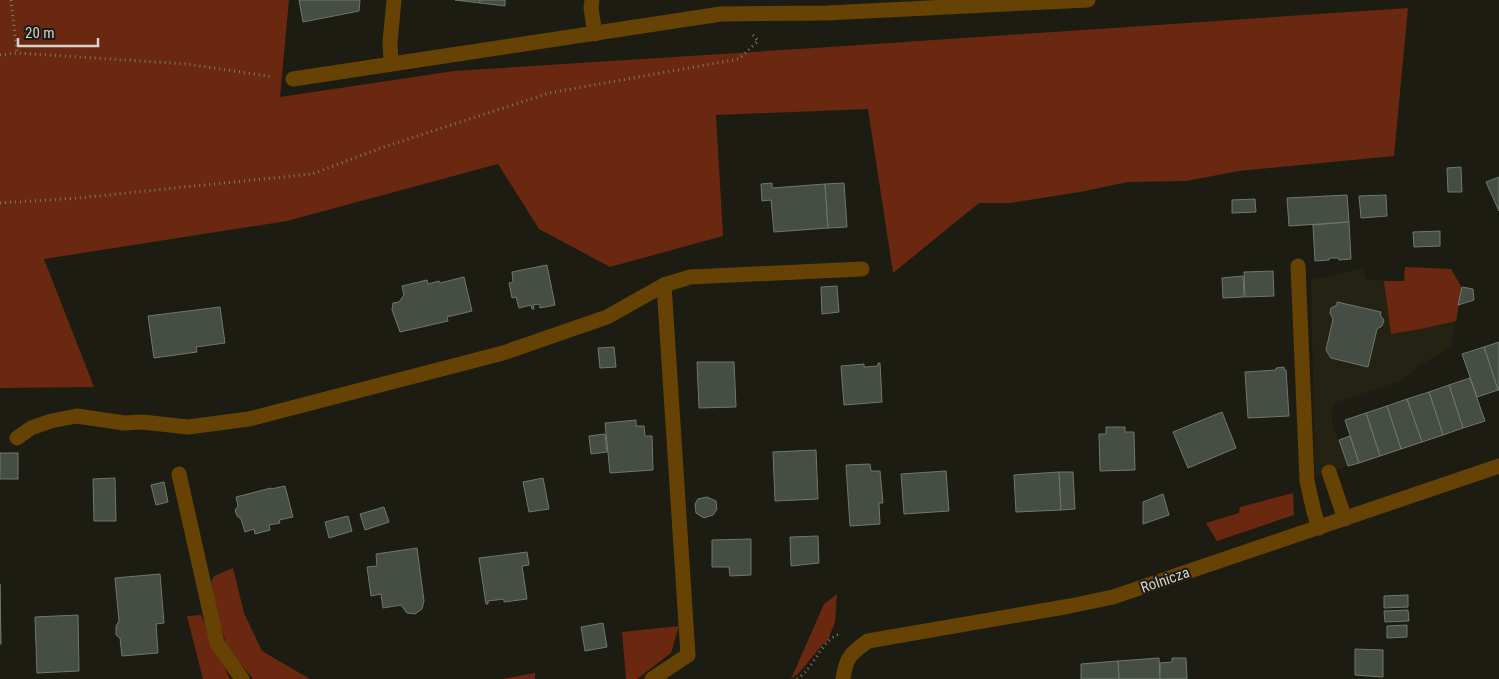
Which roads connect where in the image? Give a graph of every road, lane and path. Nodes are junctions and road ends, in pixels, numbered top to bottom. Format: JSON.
{"nodes":[{"id":1,"x":11,"y":0,"type":"edge"},
{"id":2,"x":394,"y":0,"type":"edge"},
{"id":3,"x":592,"y":0,"type":"edge"},
{"id":4,"x":1073,"y":0,"type":"edge"},
{"id":5,"x":1088,"y":0,"type":"edge"},
{"id":6,"x":888,"y":5,"type":"edge"},
{"id":7,"x":595,"y":34,"type":"junction"},
{"id":8,"x":745,"y":34,"type":"dead end"},
{"id":9,"x":17,"y":53,"type":"junction"},
{"id":10,"x":0,"y":55,"type":"edge"},
{"id":11,"x":391,"y":63,"type":"junction"},
{"id":12,"x":292,"y":79,"type":"joint"},
{"id":13,"x":0,"y":203,"type":"edge"},
{"id":14,"x":1298,"y":266,"type":"dead end"},
{"id":15,"x":862,"y":269,"type":"dead end"},
{"id":16,"x":664,"y":285,"type":"junction"},
{"id":17,"x":17,"y":438,"type":"dead end"},
{"id":18,"x":1499,"y":466,"type":"edge"},
{"id":19,"x":1329,"y":472,"type":"dead end"},
{"id":20,"x":179,"y":474,"type":"dead end"},
{"id":21,"x":1346,"y":519,"type":"junction"},
{"id":22,"x":1319,"y":528,"type":"junction"},
{"id":23,"x":242,"y":679,"type":"edge"},
{"id":24,"x":652,"y":679,"type":"edge"},
{"id":25,"x":843,"y":679,"type":"edge"}],
"edges":[{"from":1,"to":9,"type":"path"},
{"from":2,"to":11,"type":"street"},
{"from":3,"to":7,"type":"street"},
{"from":4,"to":5,"type":"street"},
{"from":4,"to":6,"type":"street"},
{"from":6,"to":7,"type":"street"},
{"from":7,"to":11,"type":"street"},
{"from":8,"to":13,"type":"path"},
{"from":9,"to":10,"type":"path"},
{"from":9,"to":12,"type":"path"},
{"from":11,"to":12,"type":"street"},
{"from":14,"to":22,"type":"street"},
{"from":15,"to":16,"type":"street"},
{"from":16,"to":17,"type":"street"},
{"from":16,"to":24,"type":"street"},
{"from":18,"to":21,"type":"street","name":"Rolnicza"},
{"from":19,"to":21,"type":"street"},
{"from":20,"to":23,"type":"street"},
{"from":21,"to":22,"type":"street","name":"Rolnicza"},
{"from":22,"to":25,"type":"street","name":"Rolnicza"}]}
